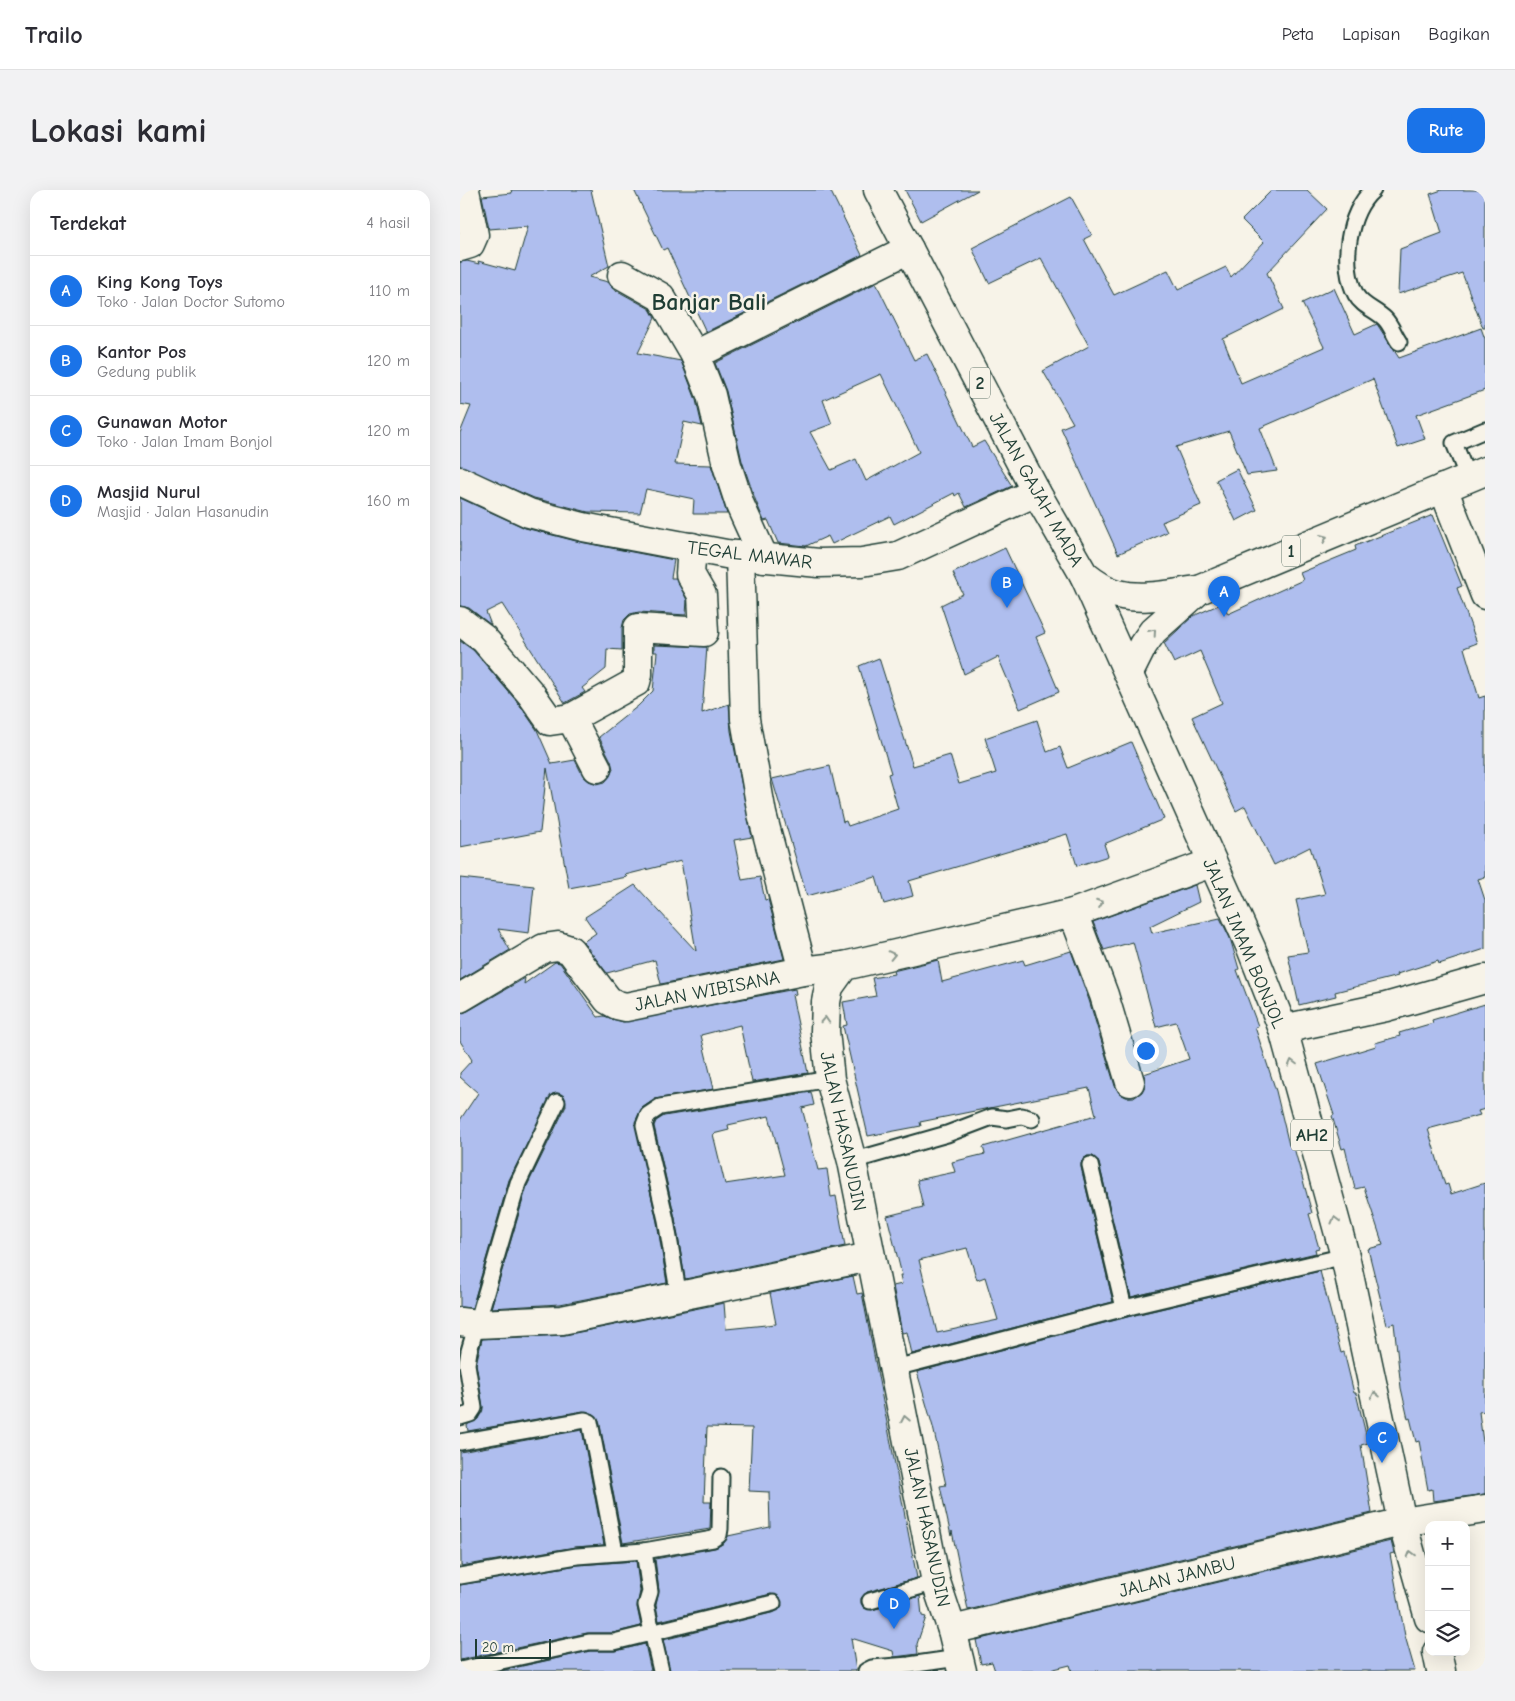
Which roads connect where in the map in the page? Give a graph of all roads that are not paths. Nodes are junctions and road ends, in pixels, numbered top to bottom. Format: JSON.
{"nodes":[{"id":1,"x":465,"y":190,"type":"edge"},
{"id":2,"x":878,"y":190,"type":"edge"},
{"id":3,"x":1372,"y":190,"type":"edge"},
{"id":4,"x":460,"y":247,"type":"edge"},
{"id":5,"x":910,"y":249,"type":"junction"},
{"id":6,"x":622,"y":275,"type":"dead end"},
{"id":7,"x":1399,"y":342,"type":"dead end"},
{"id":8,"x":695,"y":355,"type":"junction"},
{"id":9,"x":1485,"y":430,"type":"edge"},
{"id":10,"x":1477,"y":474,"type":"edge"},
{"id":11,"x":460,"y":481,"type":"edge"},
{"id":12,"x":1443,"y":488,"type":"junction"},
{"id":13,"x":1036,"y":492,"type":"junction"},
{"id":14,"x":692,"y":547,"type":"junction"},
{"id":15,"x":752,"y":556,"type":"junction"},
{"id":16,"x":1084,"y":575,"type":"junction"},
{"id":17,"x":1199,"y":590,"type":"junction"},
{"id":18,"x":1485,"y":595,"type":"edge"},
{"id":19,"x":460,"y":620,"type":"edge"},
{"id":20,"x":1129,"y":673,"type":"junction"},
{"id":21,"x":571,"y":718,"type":"junction"},
{"id":22,"x":597,"y":768,"type":"dead end"},
{"id":23,"x":1211,"y":863,"type":"junction"},
{"id":24,"x":1073,"y":913,"type":"junction"},
{"id":25,"x":844,"y":966,"type":"junction"},
{"id":26,"x":803,"y":971,"type":"junction"},
{"id":27,"x":1485,"y":979,"type":"edge"},
{"id":28,"x":460,"y":998,"type":"edge"},
{"id":29,"x":1283,"y":1029,"type":"junction"},
{"id":30,"x":830,"y":1079,"type":"junction"},
{"id":31,"x":1130,"y":1082,"type":"dead end"},
{"id":32,"x":557,"y":1102,"type":"dead end"},
{"id":33,"x":1032,"y":1119,"type":"dead end"},
{"id":34,"x":852,"y":1161,"type":"junction"},
{"id":35,"x":1090,"y":1165,"type":"dead end"},
{"id":36,"x":870,"y":1256,"type":"junction"},
{"id":37,"x":1346,"y":1256,"type":"junction"},
{"id":38,"x":679,"y":1297,"type":"junction"},
{"id":39,"x":1124,"y":1308,"type":"junction"},
{"id":40,"x":469,"y":1323,"type":"edge"},
{"id":41,"x":895,"y":1368,"type":"junction"},
{"id":42,"x":460,"y":1417,"type":"edge"},
{"id":43,"x":460,"y":1442,"type":"edge"},
{"id":44,"x":721,"y":1477,"type":"dead end"},
{"id":45,"x":1485,"y":1509,"type":"edge"},
{"id":46,"x":1402,"y":1522,"type":"junction"},
{"id":47,"x":644,"y":1551,"type":"junction"},
{"id":48,"x":615,"y":1552,"type":"junction"},
{"id":49,"x":460,"y":1576,"type":"edge"},
{"id":50,"x":936,"y":1582,"type":"junction"},
{"id":51,"x":870,"y":1601,"type":"dead end"},
{"id":52,"x":773,"y":1603,"type":"dead end"},
{"id":53,"x":1427,"y":1611,"type":"edge"},
{"id":54,"x":952,"y":1630,"type":"junction"},
{"id":55,"x":652,"y":1632,"type":"junction"},
{"id":56,"x":1438,"y":1656,"type":"edge"},
{"id":57,"x":960,"y":1665,"type":"edge"},
{"id":58,"x":460,"y":1670,"type":"edge"},
{"id":59,"x":661,"y":1671,"type":"edge"},
{"id":60,"x":866,"y":1671,"type":"edge"},
{"id":61,"x":1441,"y":1671,"type":"edge"}],
"edges":[{"from":1,"to":4,"type":"main road"},
{"from":2,"to":5,"type":"main road","name":"JALAN GAJAH MADA","number":"2"},
{"from":3,"to":7,"type":"lane"},
{"from":5,"to":8,"type":"main road"},
{"from":5,"to":13,"type":"main road","name":"JALAN GAJAH MADA","number":"2"},
{"from":6,"to":8,"type":"main road"},
{"from":8,"to":15,"type":"main road"},
{"from":9,"to":10,"type":"lane"},
{"from":10,"to":12,"type":"main road","number":"1"},
{"from":11,"to":14,"type":"main road","name":"TEGAL MAWAR"},
{"from":17,"to":12,"type":"main road","number":"1","one_way":true},
{"from":12,"to":18,"type":"main road"},
{"from":13,"to":15,"type":"main road","name":"TEGAL MAWAR"},
{"from":13,"to":16,"type":"main road","name":"JALAN GAJAH MADA","number":"2"},
{"from":14,"to":15,"type":"main road","name":"TEGAL MAWAR"},
{"from":14,"to":21,"type":"main road"},
{"from":15,"to":26,"type":"main road"},
{"from":16,"to":17,"type":"main road"},
{"from":16,"to":20,"type":"main road","name":"JALAN IMAM BONJOL","number":"2"},
{"from":20,"to":17,"type":"main road","number":"1","one_way":true},
{"from":19,"to":21,"type":"main road"},
{"from":20,"to":23,"type":"main road","name":"JALAN IMAM BONJOL","number":"AH2"},
{"from":21,"to":22,"type":"main road"},
{"from":24,"to":23,"type":"main road","one_way":true},
{"from":23,"to":29,"type":"main road","name":"JALAN IMAM BONJOL","number":"AH2"},
{"from":25,"to":24,"type":"main road","one_way":true},
{"from":24,"to":31,"type":"main road"},
{"from":25,"to":26,"type":"main road","name":"JALAN WIBISANA"},
{"from":30,"to":25,"type":"main road","name":"JALAN HASANUDIN","one_way":true},
{"from":26,"to":28,"type":"main road","name":"JALAN WIBISANA"},
{"from":27,"to":29,"type":"main road"},
{"from":37,"to":29,"type":"main road","name":"JALAN IMAM BONJOL","number":"AH2","one_way":true},
{"from":30,"to":34,"type":"main road","name":"JALAN HASANUDIN"},
{"from":30,"to":38,"type":"lane"},
{"from":32,"to":40,"type":"lane"},
{"from":33,"to":34,"type":"lane"},
{"from":34,"to":36,"type":"main road","name":"JALAN HASANUDIN"},
{"from":35,"to":39,"type":"lane"},
{"from":36,"to":38,"type":"main road"},
{"from":36,"to":41,"type":"main road","name":"JALAN HASANUDIN"},
{"from":37,"to":39,"type":"lane"},
{"from":46,"to":37,"type":"main road","name":"JALAN IMAM BONJOL","number":"AH2","one_way":true},
{"from":38,"to":40,"type":"main road"},
{"from":39,"to":41,"type":"lane"},
{"from":40,"to":42,"type":"lane"},
{"from":50,"to":41,"type":"main road","name":"JALAN HASANUDIN","one_way":true},
{"from":43,"to":48,"type":"lane"},
{"from":44,"to":47,"type":"lane"},
{"from":45,"to":46,"type":"main road","name":"JALAN JAMBU"},
{"from":53,"to":46,"type":"main road","name":"JALAN IMAM BONJOL","number":"AH2","one_way":true},
{"from":46,"to":54,"type":"main road","name":"JALAN JAMBU"},
{"from":47,"to":48,"type":"lane"},
{"from":47,"to":55,"type":"lane"},
{"from":48,"to":49,"type":"lane"},
{"from":50,"to":51,"type":"lane"},
{"from":50,"to":54,"type":"main road","name":"JALAN HASANUDIN"},
{"from":52,"to":55,"type":"lane"},
{"from":54,"to":57,"type":"main road","name":"JALAN HASANUDIN"},
{"from":55,"to":58,"type":"lane"},
{"from":55,"to":59,"type":"lane"},
{"from":56,"to":61,"type":"main road"},
{"from":57,"to":60,"type":"lane"}]}
